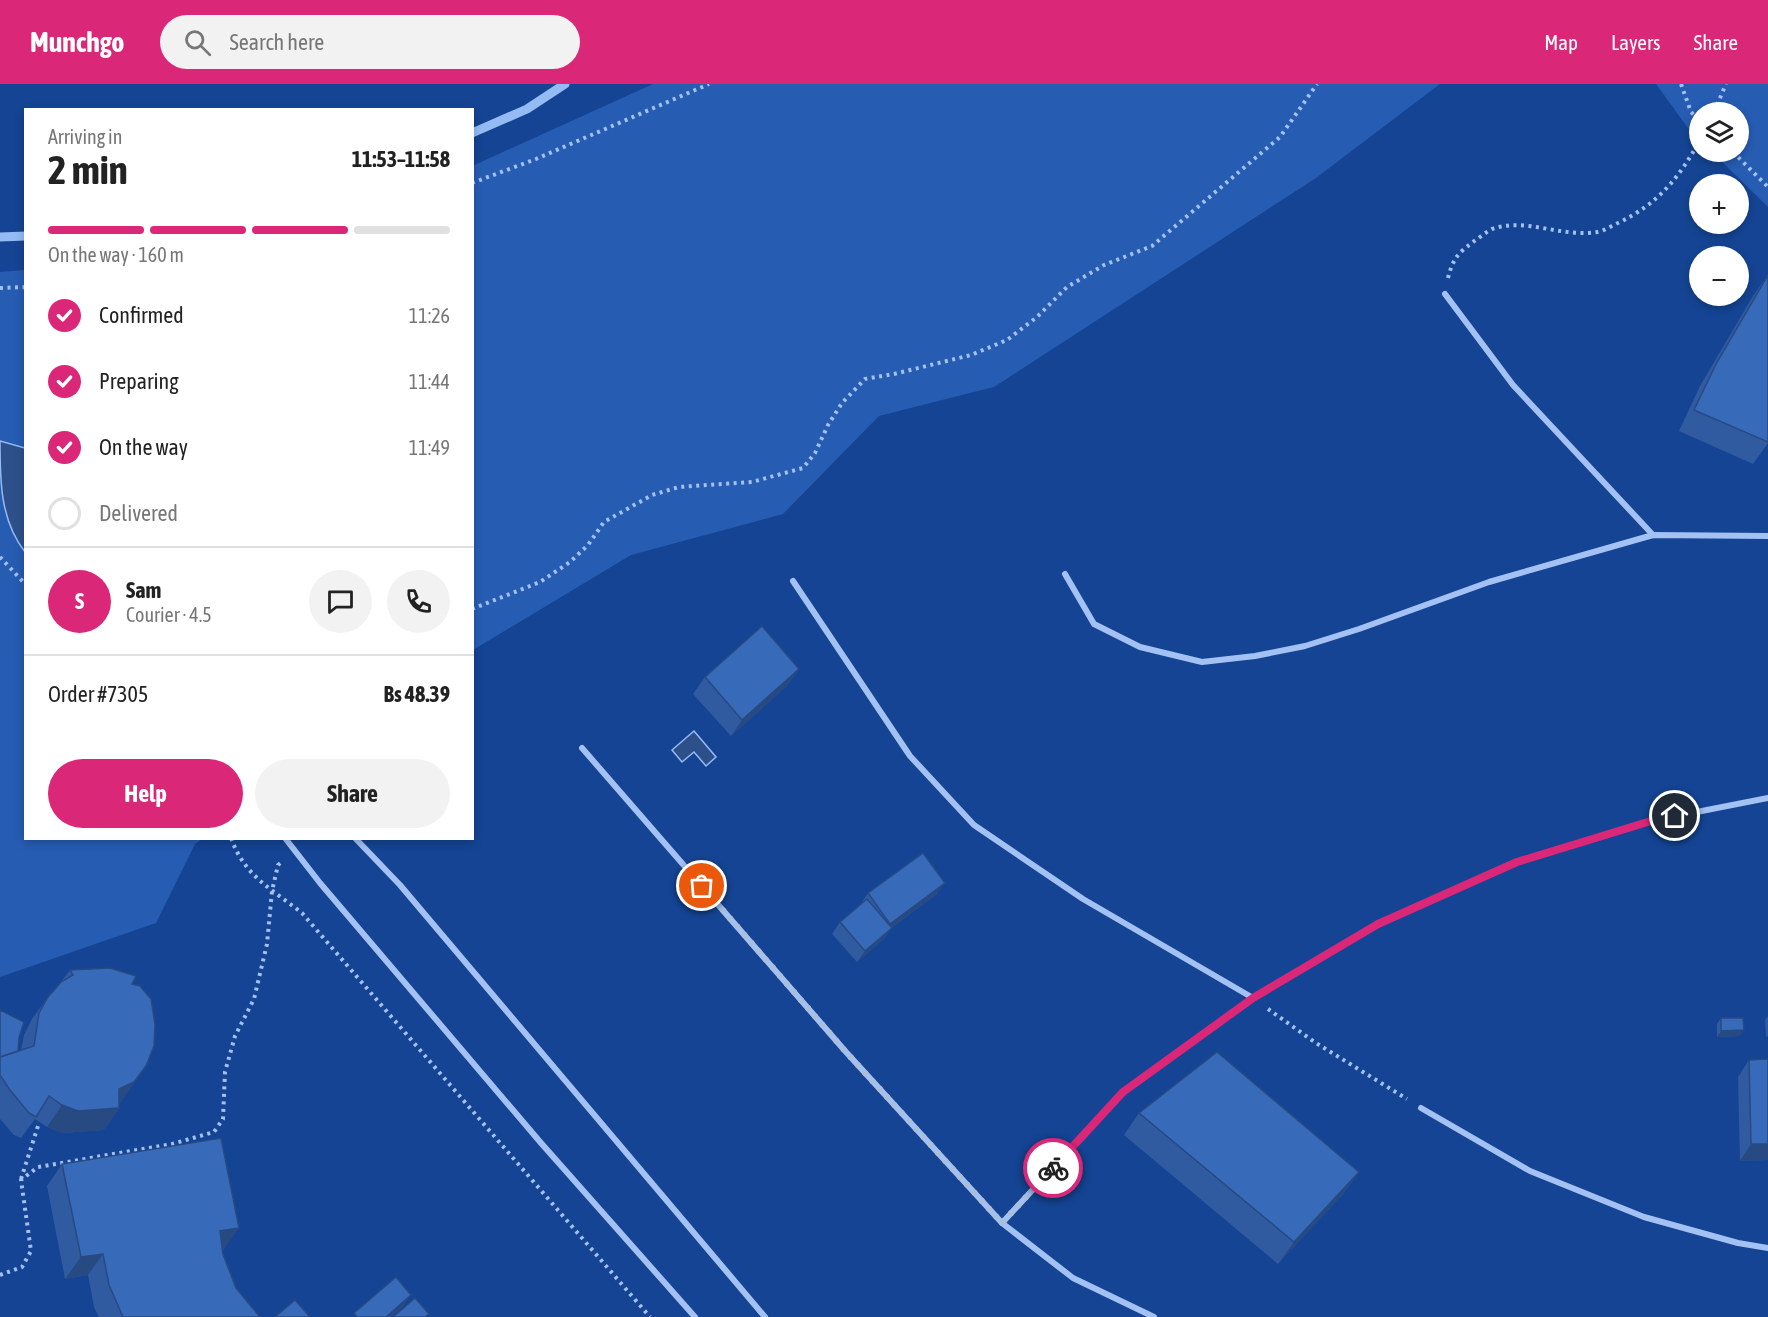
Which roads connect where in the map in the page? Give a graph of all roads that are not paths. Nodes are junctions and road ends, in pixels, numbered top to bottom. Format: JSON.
{"nodes":[{"id":1,"x":1445,"y":294,"type":"road end"},
{"id":2,"x":1653,"y":535,"type":"junction"},
{"id":3,"x":1768,"y":536,"type":"edge"},
{"id":4,"x":1065,"y":574,"type":"dead end"},
{"id":5,"x":794,"y":582,"type":"dead end"},
{"id":6,"x":582,"y":748,"type":"dead end"},
{"id":7,"x":1768,"y":798,"type":"edge"},
{"id":8,"x":286,"y":840,"type":"edge"},
{"id":9,"x":357,"y":840,"type":"edge"},
{"id":10,"x":1253,"y":998,"type":"junction"},
{"id":11,"x":1421,"y":1108,"type":"road end"},
{"id":12,"x":1002,"y":1223,"type":"junction"},
{"id":13,"x":1768,"y":1248,"type":"edge"},
{"id":14,"x":695,"y":1317,"type":"edge"},
{"id":15,"x":765,"y":1317,"type":"edge"},
{"id":16,"x":1154,"y":1317,"type":"edge"}],
"edges":[{"from":1,"to":2,"type":"street"},
{"from":2,"to":3,"type":"street"},
{"from":2,"to":4,"type":"street"},
{"from":5,"to":10,"type":"street"},
{"from":6,"to":12,"type":"street"},
{"from":7,"to":10,"type":"street"},
{"from":8,"to":14,"type":"street"},
{"from":9,"to":15,"type":"street"},
{"from":10,"to":12,"type":"street"},
{"from":11,"to":13,"type":"street"},
{"from":12,"to":16,"type":"street"}]}
